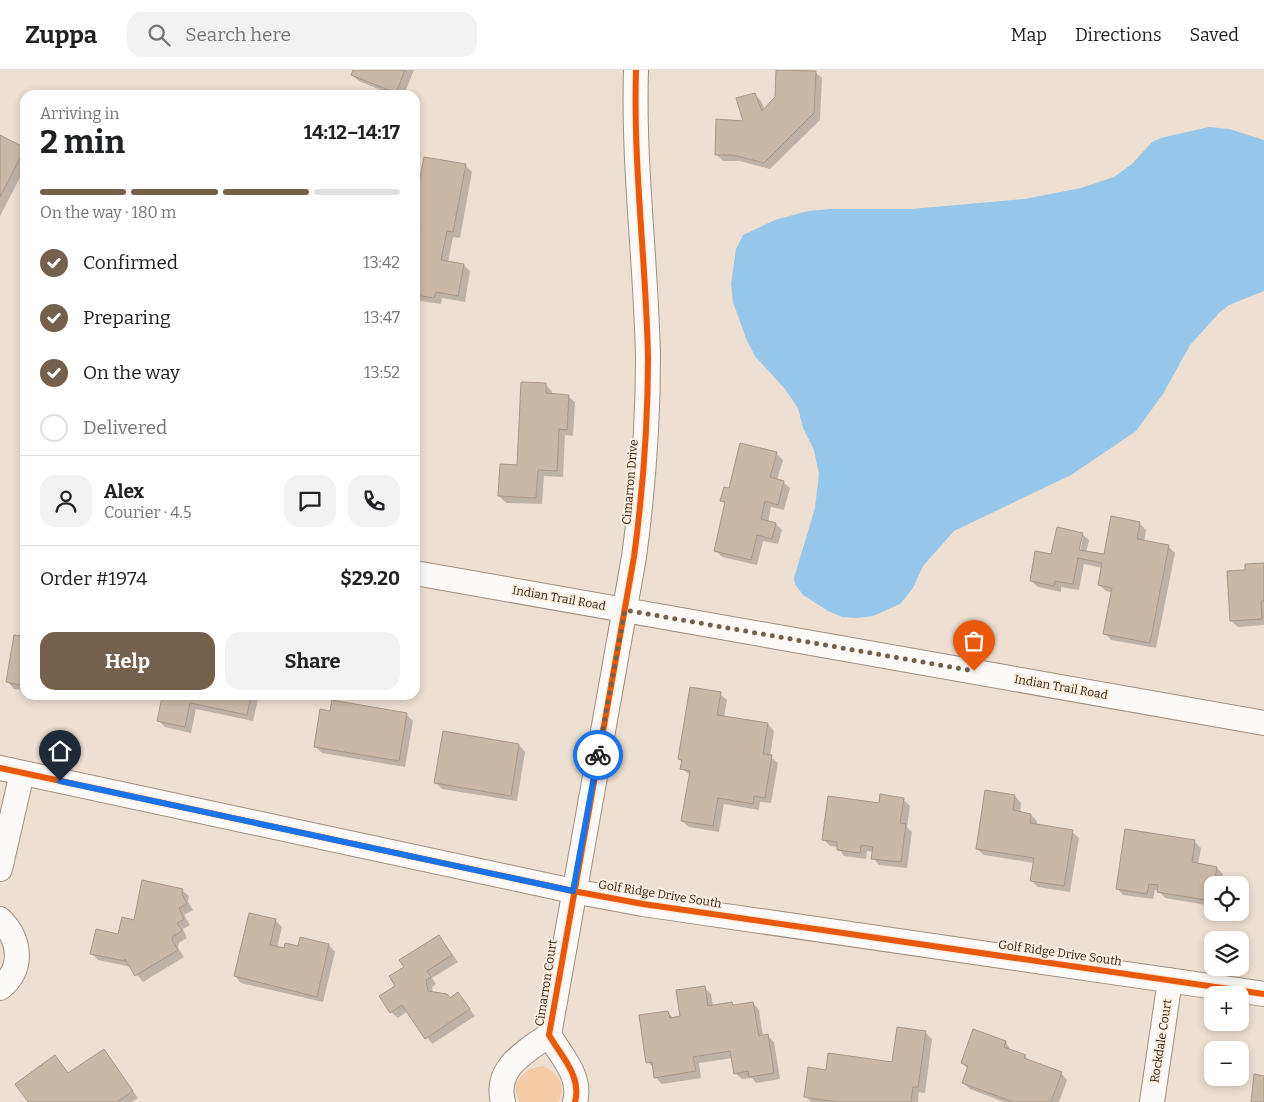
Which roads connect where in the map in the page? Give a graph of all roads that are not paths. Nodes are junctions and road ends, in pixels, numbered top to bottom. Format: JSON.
{"nodes":[{"id":1,"x":636,"y":70,"type":"edge"},
{"id":2,"x":420,"y":574,"type":"edge"},
{"id":3,"x":625,"y":610,"type":"junction"},
{"id":4,"x":1264,"y":723,"type":"edge"},
{"id":5,"x":11,"y":771,"type":"edge"},
{"id":6,"x":0,"y":869,"type":"edge"},
{"id":7,"x":573,"y":891,"type":"junction"},
{"id":8,"x":0,"y":919,"type":"edge"},
{"id":9,"x":1170,"y":980,"type":"junction"},
{"id":10,"x":0,"y":988,"type":"edge"},
{"id":11,"x":1264,"y":994,"type":"edge"},
{"id":12,"x":549,"y":1035,"type":"junction"},
{"id":13,"x":503,"y":1102,"type":"edge"},
{"id":14,"x":575,"y":1102,"type":"edge"},
{"id":15,"x":1152,"y":1102,"type":"edge"}],
"edges":[{"from":1,"to":3,"type":"street","name":"Cimarron Drive"},
{"from":2,"to":3,"type":"street","name":"Indian Trail Road"},
{"from":3,"to":4,"type":"street","name":"Indian Trail Road"},
{"from":3,"to":7,"type":"street","name":"Cimarron Drive"},
{"from":5,"to":6,"type":"street"},
{"from":5,"to":7,"type":"street","name":"Golf Ridge Drive South"},
{"from":7,"to":9,"type":"street","name":"Golf Ridge Drive South"},
{"from":7,"to":12,"type":"street","name":"Cimarron Court"},
{"from":8,"to":10,"type":"street"},
{"from":9,"to":11,"type":"street","name":"Golf Ridge Drive South"},
{"from":9,"to":15,"type":"street","name":"Rockdale Court"},
{"from":12,"to":13,"type":"street","name":"Cimarron Court"},
{"from":12,"to":14,"type":"street","name":"Cimarron Court"}]}
